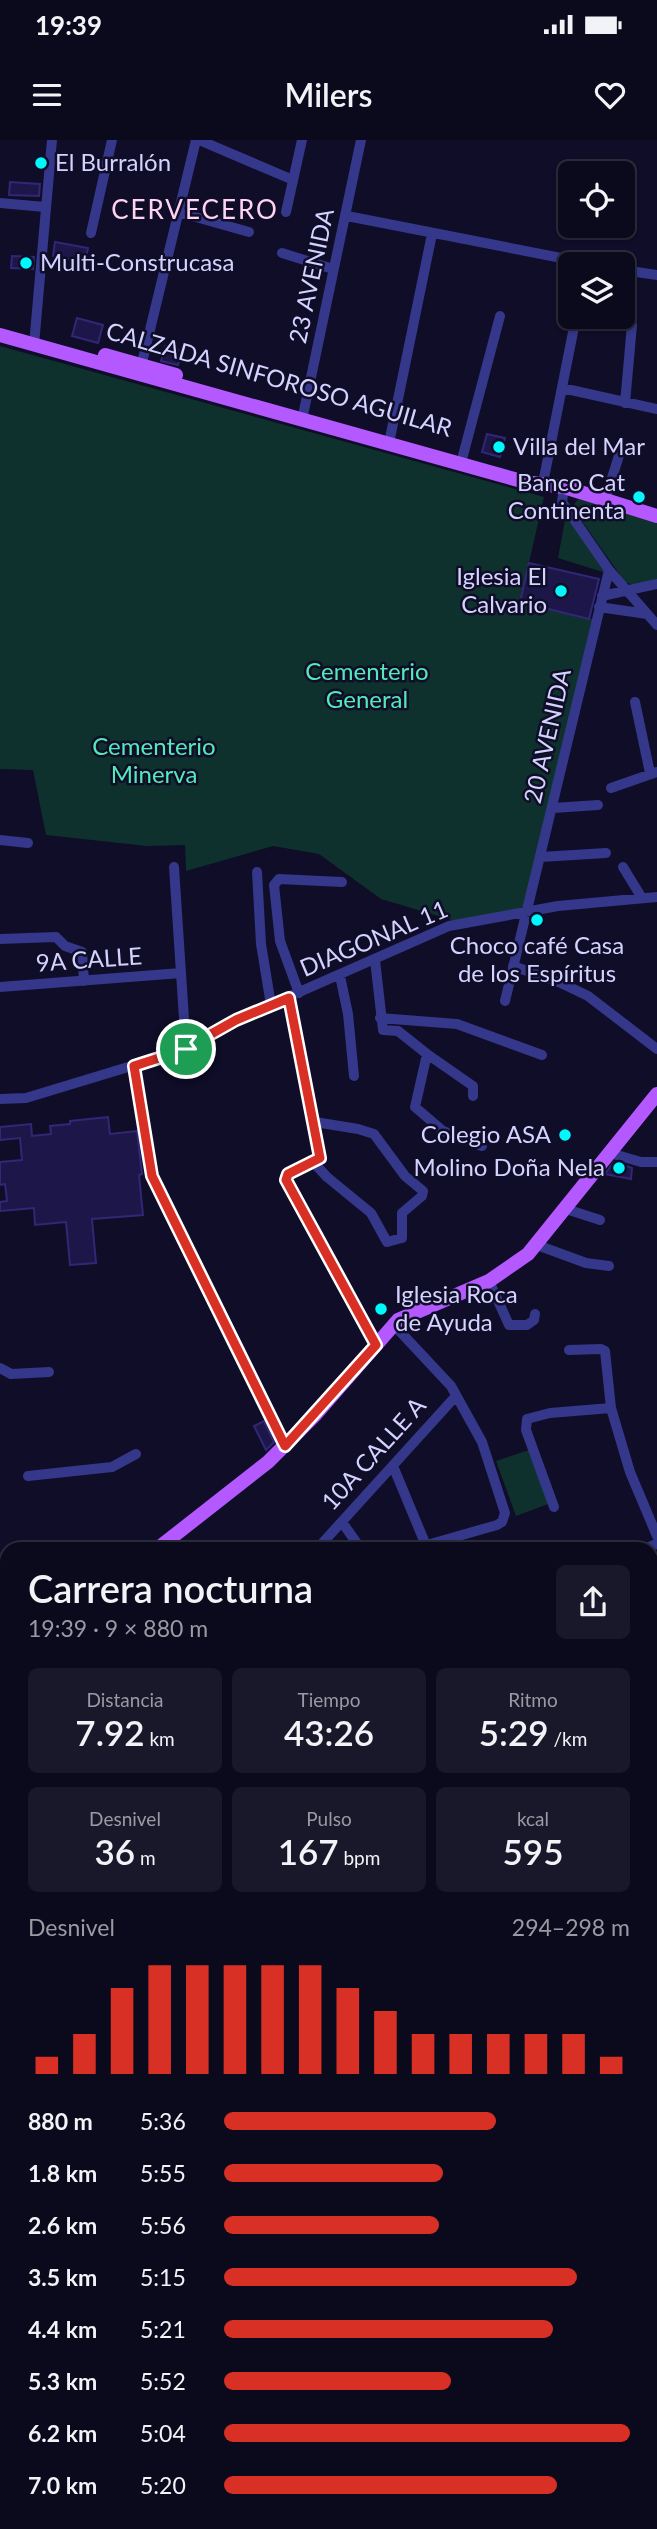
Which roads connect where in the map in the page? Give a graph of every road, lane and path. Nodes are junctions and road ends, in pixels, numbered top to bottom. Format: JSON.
{"nodes":[{"id":1,"x":52,"y":140,"type":"edge"},
{"id":2,"x":112,"y":140,"type":"edge"},
{"id":3,"x":197,"y":140,"type":"edge"},
{"id":4,"x":302,"y":140,"type":"edge"},
{"id":5,"x":361,"y":140,"type":"edge"},
{"id":6,"x":293,"y":180,"type":"junction"},
{"id":7,"x":0,"y":203,"type":"edge"},
{"id":8,"x":46,"y":207,"type":"junction"},
{"id":9,"x":178,"y":212,"type":"junction"},
{"id":10,"x":286,"y":212,"type":"dead end"},
{"id":11,"x":347,"y":216,"type":"junction"},
{"id":12,"x":249,"y":232,"type":"dead end"},
{"id":13,"x":91,"y":233,"type":"dead end"},
{"id":14,"x":432,"y":234,"type":"junction"},
{"id":15,"x":282,"y":254,"type":"dead end"},
{"id":16,"x":558,"y":258,"type":"edge"},
{"id":17,"x":333,"y":269,"type":"junction"},
{"id":18,"x":635,"y":272,"type":"edge"},
{"id":19,"x":657,"y":275,"type":"edge"},
{"id":20,"x":500,"y":316,"type":"dead end"},
{"id":21,"x":0,"y":326,"type":"edge"},
{"id":22,"x":574,"y":329,"type":"edge"},
{"id":23,"x":632,"y":329,"type":"edge"},
{"id":24,"x":0,"y":335,"type":"edge"},
{"id":25,"x":35,"y":341,"type":"junction"},
{"id":26,"x":140,"y":369,"type":"junction"},
{"id":27,"x":562,"y":388,"type":"junction"},
{"id":28,"x":625,"y":403,"type":"junction"},
{"id":29,"x":657,"y":410,"type":"edge"},
{"id":30,"x":303,"y":416,"type":"junction"},
{"id":31,"x":390,"y":439,"type":"junction"},
{"id":32,"x":622,"y":446,"type":"dead end"},
{"id":33,"x":462,"y":459,"type":"junction"},
{"id":34,"x":543,"y":483,"type":"junction"},
{"id":35,"x":564,"y":487,"type":"junction"},
{"id":36,"x":605,"y":500,"type":"junction"},
{"id":37,"x":657,"y":516,"type":"edge"},
{"id":38,"x":609,"y":570,"type":"junction"},
{"id":39,"x":657,"y":584,"type":"edge"},
{"id":40,"x":627,"y":591,"type":"junction"},
{"id":41,"x":600,"y":602,"type":"junction"},
{"id":42,"x":647,"y":614,"type":"junction"},
{"id":43,"x":657,"y":625,"type":"edge"},
{"id":44,"x":635,"y":702,"type":"dead end"},
{"id":45,"x":653,"y":772,"type":"edge"},
{"id":46,"x":611,"y":788,"type":"dead end"},
{"id":47,"x":598,"y":805,"type":"dead end"},
{"id":48,"x":553,"y":807,"type":"junction"},
{"id":49,"x":0,"y":840,"type":"edge"},
{"id":50,"x":28,"y":843,"type":"dead end"},
{"id":51,"x":606,"y":853,"type":"dead end"},
{"id":52,"x":541,"y":857,"type":"junction"},
{"id":53,"x":174,"y":867,"type":"dead end"},
{"id":54,"x":623,"y":867,"type":"dead end"},
{"id":55,"x":257,"y":872,"type":"dead end"},
{"id":56,"x":342,"y":882,"type":"dead end"},
{"id":57,"x":657,"y":897,"type":"edge"},
{"id":58,"x":642,"y":898,"type":"junction"},
{"id":59,"x":525,"y":912,"type":"junction"},
{"id":60,"x":0,"y":939,"type":"edge"},
{"id":61,"x":375,"y":960,"type":"junction"},
{"id":62,"x":513,"y":966,"type":"junction"},
{"id":63,"x":181,"y":973,"type":"junction"},
{"id":64,"x":340,"y":976,"type":"junction"},
{"id":65,"x":85,"y":981,"type":"junction"},
{"id":66,"x":0,"y":987,"type":"edge"},
{"id":67,"x":294,"y":995,"type":"junction"},
{"id":68,"x":505,"y":1001,"type":"dead end"},
{"id":69,"x":271,"y":1005,"type":"junction"},
{"id":70,"x":382,"y":1024,"type":"junction"},
{"id":71,"x":186,"y":1049,"type":"junction"},
{"id":72,"x":657,"y":1049,"type":"edge"},
{"id":73,"x":426,"y":1054,"type":"junction"},
{"id":74,"x":541,"y":1055,"type":"dead end"},
{"id":75,"x":134,"y":1066,"type":"junction"},
{"id":76,"x":354,"y":1076,"type":"dead end"},
{"id":77,"x":657,"y":1094,"type":"edge"},
{"id":78,"x":473,"y":1096,"type":"dead end"},
{"id":79,"x":0,"y":1099,"type":"edge"},
{"id":80,"x":314,"y":1122,"type":"junction"},
{"id":81,"x":482,"y":1146,"type":"dead end"},
{"id":82,"x":610,"y":1153,"type":"junction"},
{"id":83,"x":657,"y":1161,"type":"edge"},
{"id":84,"x":314,"y":1163,"type":"junction"},
{"id":85,"x":566,"y":1209,"type":"junction"},
{"id":86,"x":600,"y":1220,"type":"dead end"},
{"id":87,"x":537,"y":1245,"type":"junction"},
{"id":88,"x":609,"y":1266,"type":"dead end"},
{"id":89,"x":489,"y":1281,"type":"junction"},
{"id":90,"x":535,"y":1314,"type":"dead end"},
{"id":91,"x":393,"y":1325,"type":"junction"},
{"id":92,"x":376,"y":1345,"type":"junction"},
{"id":93,"x":569,"y":1350,"type":"dead end"},
{"id":94,"x":0,"y":1368,"type":"edge"},
{"id":95,"x":49,"y":1372,"type":"dead end"},
{"id":96,"x":455,"y":1397,"type":"junction"},
{"id":97,"x":611,"y":1408,"type":"junction"},
{"id":98,"x":285,"y":1446,"type":"junction"},
{"id":99,"x":136,"y":1454,"type":"dead end"},
{"id":100,"x":393,"y":1466,"type":"junction"},
{"id":101,"x":28,"y":1476,"type":"dead end"},
{"id":102,"x":554,"y":1507,"type":"dead end"},
{"id":103,"x":342,"y":1522,"type":"junction"},
{"id":104,"x":657,"y":1536,"type":"edge"},
{"id":105,"x":166,"y":1542,"type":"edge"},
{"id":106,"x":323,"y":1542,"type":"edge"},
{"id":107,"x":356,"y":1542,"type":"edge"},
{"id":108,"x":416,"y":1542,"type":"edge"},
{"id":109,"x":436,"y":1542,"type":"edge"}],
"edges":[{"from":1,"to":8,"type":"street"},
{"from":2,"to":13,"type":"street"},
{"from":3,"to":6,"type":"street"},
{"from":3,"to":9,"type":"street"},
{"from":4,"to":6,"type":"street"},
{"from":5,"to":11,"type":"street","name":"23 AVENIDA"},
{"from":6,"to":10,"type":"street"},
{"from":7,"to":8,"type":"street"},
{"from":8,"to":25,"type":"street"},
{"from":9,"to":12,"type":"street"},
{"from":9,"to":26,"type":"street"},
{"from":11,"to":14,"type":"street"},
{"from":11,"to":17,"type":"street","name":"23 AVENIDA"},
{"from":14,"to":16,"type":"street"},
{"from":14,"to":31,"type":"street"},
{"from":15,"to":17,"type":"street"},
{"from":17,"to":30,"type":"street","name":"23 AVENIDA"},
{"from":18,"to":19,"type":"street"},
{"from":20,"to":33,"type":"street"},
{"from":21,"to":25,"type":"main road","name":"CALZADA SINFOROSO AGUILAR"},
{"from":22,"to":27,"type":"street"},
{"from":23,"to":28,"type":"street"},
{"from":24,"to":25,"type":"main road","name":"CALZADA SINFOROSO AGUILAR"},
{"from":25,"to":26,"type":"main road","name":"CALZADA SINFOROSO AGUILAR"},
{"from":26,"to":30,"type":"main road","name":"CALZADA SINFOROSO AGUILAR"},
{"from":27,"to":28,"type":"street"},
{"from":27,"to":34,"type":"street"},
{"from":28,"to":29,"type":"street"},
{"from":30,"to":31,"type":"main road","name":"CALZADA SINFOROSO AGUILAR"},
{"from":31,"to":33,"type":"main road","name":"CALZADA SINFOROSO AGUILAR"},
{"from":32,"to":36,"type":"street"},
{"from":33,"to":34,"type":"main road","name":"CALZADA SINFOROSO AGUILAR"},
{"from":34,"to":35,"type":"main road","name":"CALZADA SINFOROSO AGUILAR"},
{"from":35,"to":36,"type":"main road","name":"CALZADA SINFOROSO AGUILAR"},
{"from":35,"to":38,"type":"street"},
{"from":36,"to":37,"type":"main road","name":"CALZADA SINFOROSO AGUILAR"},
{"from":38,"to":40,"type":"street"},
{"from":38,"to":41,"type":"street","name":"20 AVENIDA"},
{"from":39,"to":40,"type":"street"},
{"from":40,"to":41,"type":"street"},
{"from":40,"to":42,"type":"street"},
{"from":41,"to":42,"type":"street"},
{"from":41,"to":48,"type":"street","name":"20 AVENIDA"},
{"from":42,"to":43,"type":"street"},
{"from":44,"to":45,"type":"street"},
{"from":45,"to":46,"type":"street"},
{"from":47,"to":48,"type":"street"},
{"from":48,"to":52,"type":"street","name":"20 AVENIDA"},
{"from":49,"to":50,"type":"street"},
{"from":51,"to":52,"type":"street"},
{"from":52,"to":59,"type":"street","name":"20 AVENIDA"},
{"from":53,"to":63,"type":"street"},
{"from":54,"to":58,"type":"street"},
{"from":55,"to":69,"type":"street"},
{"from":56,"to":67,"type":"street"},
{"from":57,"to":58,"type":"street","name":"DIAGONAL 11"},
{"from":58,"to":59,"type":"street","name":"DIAGONAL 11"},
{"from":59,"to":61,"type":"street","name":"DIAGONAL 11"},
{"from":59,"to":62,"type":"street","name":"20 AVENIDA"},
{"from":60,"to":65,"type":"street"},
{"from":61,"to":64,"type":"street","name":"DIAGONAL 11"},
{"from":61,"to":70,"type":"street"},
{"from":62,"to":68,"type":"street","name":"20 AVENIDA"},
{"from":62,"to":72,"type":"street"},
{"from":63,"to":65,"type":"street","name":"9A CALLE"},
{"from":63,"to":71,"type":"street"},
{"from":64,"to":67,"type":"street","name":"DIAGONAL 11"},
{"from":64,"to":76,"type":"street"},
{"from":65,"to":66,"type":"street","name":"9A CALLE"},
{"from":67,"to":69,"type":"street","name":"DIAGONAL 11"},
{"from":67,"to":80,"type":"street"},
{"from":69,"to":71,"type":"street","name":"DIAGONAL 11"},
{"from":70,"to":73,"type":"street"},
{"from":70,"to":74,"type":"street"},
{"from":71,"to":75,"type":"street","name":"DIAGONAL 11"},
{"from":73,"to":78,"type":"street"},
{"from":73,"to":81,"type":"street"},
{"from":75,"to":79,"type":"street","name":"DIAGONAL 11"},
{"from":75,"to":98,"type":"street"},
{"from":77,"to":82,"type":"main road"},
{"from":80,"to":84,"type":"street"},
{"from":80,"to":84,"type":"street"},
{"from":82,"to":83,"type":"street"},
{"from":82,"to":85,"type":"main road"},
{"from":84,"to":92,"type":"street"},
{"from":85,"to":86,"type":"street"},
{"from":85,"to":87,"type":"main road"},
{"from":87,"to":88,"type":"street"},
{"from":87,"to":89,"type":"main road"},
{"from":89,"to":90,"type":"street"},
{"from":89,"to":91,"type":"main road"},
{"from":91,"to":92,"type":"main road"},
{"from":91,"to":96,"type":"street","name":"10A CALLE A"},
{"from":92,"to":98,"type":"main road"},
{"from":93,"to":97,"type":"street"},
{"from":94,"to":95,"type":"street"},
{"from":96,"to":100,"type":"street","name":"10A CALLE A"},
{"from":96,"to":109,"type":"street"},
{"from":97,"to":102,"type":"street"},
{"from":97,"to":104,"type":"street"},
{"from":98,"to":105,"type":"main road"},
{"from":99,"to":101,"type":"street"},
{"from":100,"to":103,"type":"street","name":"10A CALLE A"},
{"from":100,"to":108,"type":"street"},
{"from":103,"to":106,"type":"street","name":"10A CALLE A"},
{"from":103,"to":107,"type":"street"}]}
